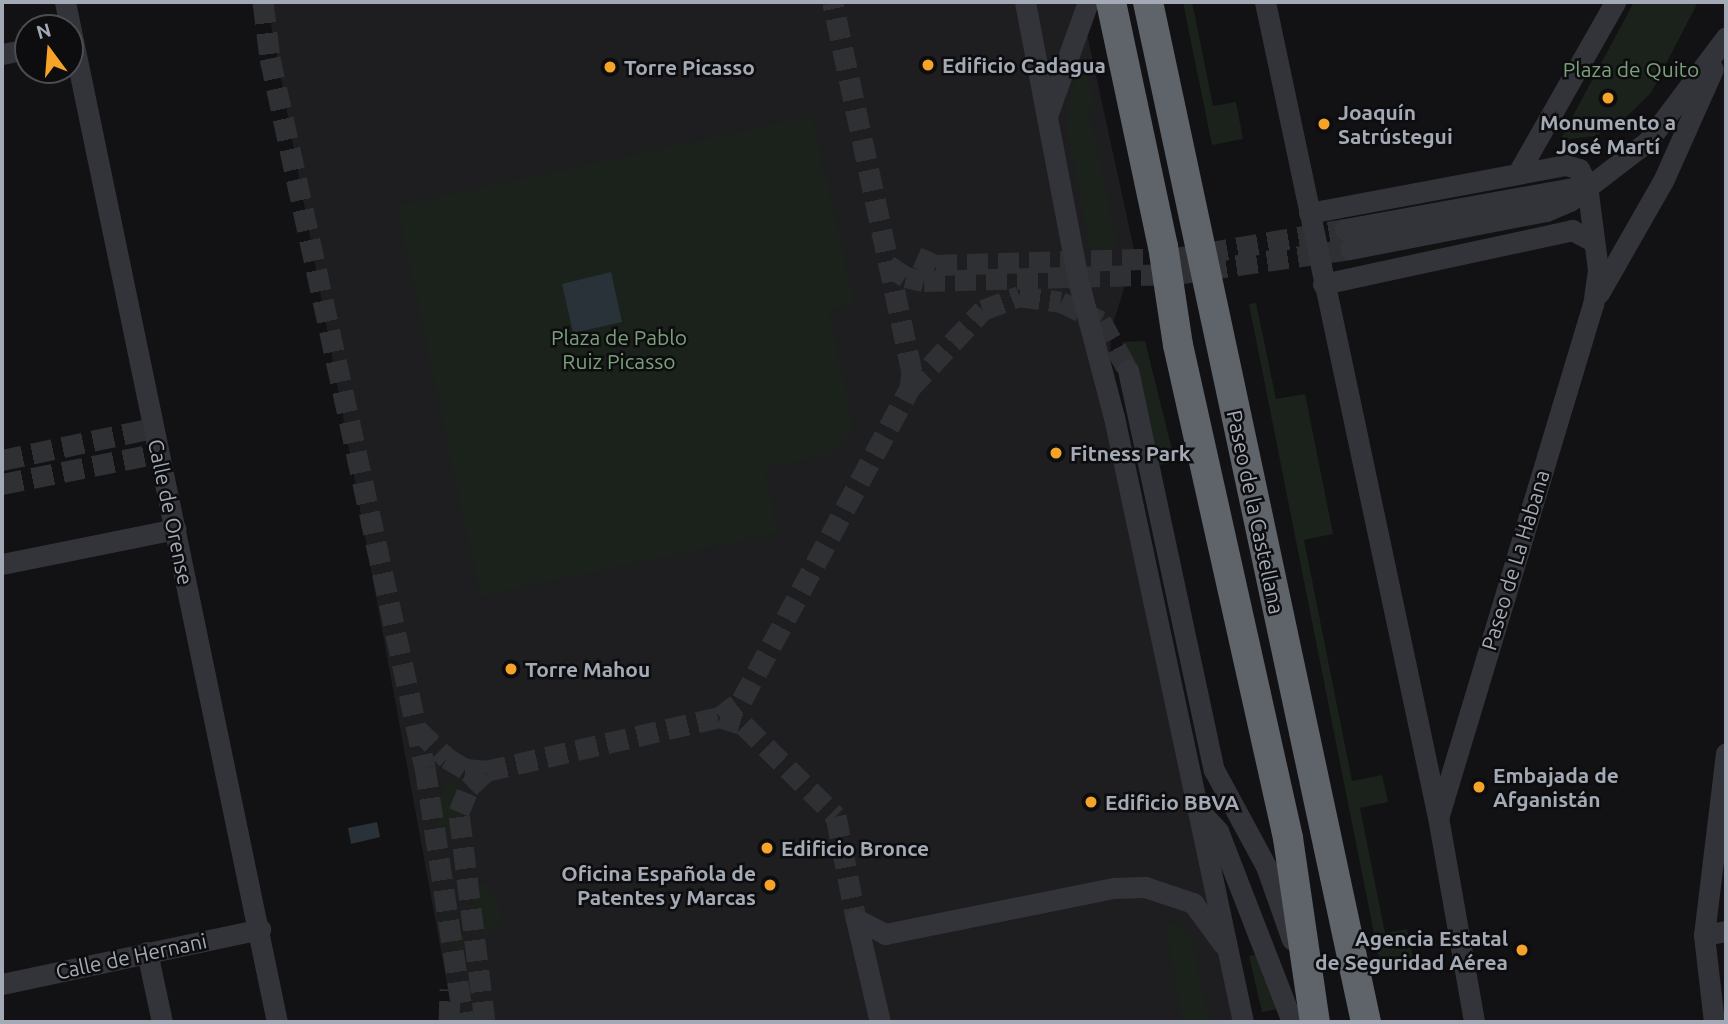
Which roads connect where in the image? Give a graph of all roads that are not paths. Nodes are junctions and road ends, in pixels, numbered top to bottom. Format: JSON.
{"nodes":[{"id":1,"x":1025,"y":2,"type":"edge"},
{"id":2,"x":1088,"y":2,"type":"edge"},
{"id":3,"x":1111,"y":2,"type":"edge"},
{"id":4,"x":1148,"y":2,"type":"edge"},
{"id":5,"x":1265,"y":2,"type":"edge"},
{"id":6,"x":1615,"y":2,"type":"edge"},
{"id":7,"x":1726,"y":37,"type":"edge"},
{"id":8,"x":81,"y":84,"type":"edge"},
{"id":9,"x":1048,"y":113,"type":"junction"},
{"id":10,"x":1518,"y":173,"type":"junction"},
{"id":11,"x":1587,"y":185,"type":"junction"},
{"id":12,"x":1309,"y":213,"type":"junction"},
{"id":13,"x":1347,"y":239,"type":"tunnel mouth"},
{"id":14,"x":1593,"y":241,"type":"junction"},
{"id":15,"x":1323,"y":284,"type":"junction"},
{"id":16,"x":1593,"y":304,"type":"junction"},
{"id":17,"x":1128,"y":370,"type":"tunnel mouth"},
{"id":18,"x":175,"y":529,"type":"junction"},
{"id":19,"x":2,"y":564,"type":"edge"},
{"id":20,"x":1726,"y":753,"type":"edge"},
{"id":21,"x":1723,"y":799,"type":"edge"},
{"id":22,"x":1201,"y":813,"type":"junction"},
{"id":23,"x":1438,"y":817,"type":"junction"},
{"id":24,"x":1717,"y":878,"type":"edge"},
{"id":25,"x":947,"y":925,"type":"junction"},
{"id":26,"x":260,"y":929,"type":"junction"},
{"id":27,"x":1726,"y":931,"type":"edge"},
{"id":28,"x":1704,"y":935,"type":"junction"},
{"id":29,"x":1228,"y":951,"type":"junction"},
{"id":30,"x":147,"y":952,"type":"junction"},
{"id":31,"x":870,"y":982,"type":"junction"},
{"id":32,"x":2,"y":984,"type":"edge"},
{"id":33,"x":1312,"y":1010,"type":"edge"},
{"id":34,"x":162,"y":1022,"type":"edge"},
{"id":35,"x":276,"y":1022,"type":"edge"},
{"id":36,"x":880,"y":1022,"type":"edge"},
{"id":37,"x":1243,"y":1022,"type":"edge"},
{"id":38,"x":1292,"y":1022,"type":"edge"},
{"id":39,"x":1366,"y":1022,"type":"edge"},
{"id":40,"x":1474,"y":1022,"type":"edge"},
{"id":41,"x":1714,"y":1022,"type":"edge"}],
"edges":[{"from":1,"to":9,"type":"street"},
{"from":2,"to":9,"type":"street"},
{"from":3,"to":33,"type":"highway","name":"Paseo de la Castellana"},
{"from":4,"to":39,"type":"highway","name":"Paseo de la Castellana"},
{"from":5,"to":12,"type":"street"},
{"from":6,"to":10,"type":"street"},
{"from":7,"to":11,"type":"street","name":"Paseo de La Habana"},
{"from":7,"to":16,"type":"street","name":"Paseo de La Habana"},
{"from":8,"to":18,"type":"street","name":"Calle de Orense"},
{"from":9,"to":22,"type":"street"},
{"from":10,"to":11,"type":"street"},
{"from":10,"to":12,"type":"street"},
{"from":11,"to":13,"type":"street","name":"Paseo de La Habana"},
{"from":11,"to":14,"type":"street","name":"Paseo de La Habana"},
{"from":12,"to":15,"type":"street"},
{"from":14,"to":15,"type":"street"},
{"from":14,"to":16,"type":"street","name":"Paseo de La Habana"},
{"from":15,"to":23,"type":"street"},
{"from":16,"to":23,"type":"street","name":"Paseo de La Habana"},
{"from":17,"to":33,"type":"street","name":"Paseo de la Castellana"},
{"from":18,"to":19,"type":"street"},
{"from":18,"to":26,"type":"street","name":"Calle de Orense"},
{"from":20,"to":21,"type":"street"},
{"from":21,"to":24,"type":"street"},
{"from":22,"to":29,"type":"street"},
{"from":22,"to":38,"type":"street"},
{"from":23,"to":40,"type":"street"},
{"from":24,"to":28,"type":"street"},
{"from":25,"to":29,"type":"street"},
{"from":25,"to":31,"type":"street"},
{"from":25,"to":31,"type":"street"},
{"from":26,"to":30,"type":"street","name":"Calle de Hernani"},
{"from":26,"to":35,"type":"street","name":"Calle de Orense"},
{"from":27,"to":28,"type":"street"},
{"from":28,"to":41,"type":"street"},
{"from":29,"to":37,"type":"street"},
{"from":30,"to":32,"type":"street","name":"Calle de Hernani"},
{"from":30,"to":34,"type":"street"},
{"from":31,"to":36,"type":"street"}]}
